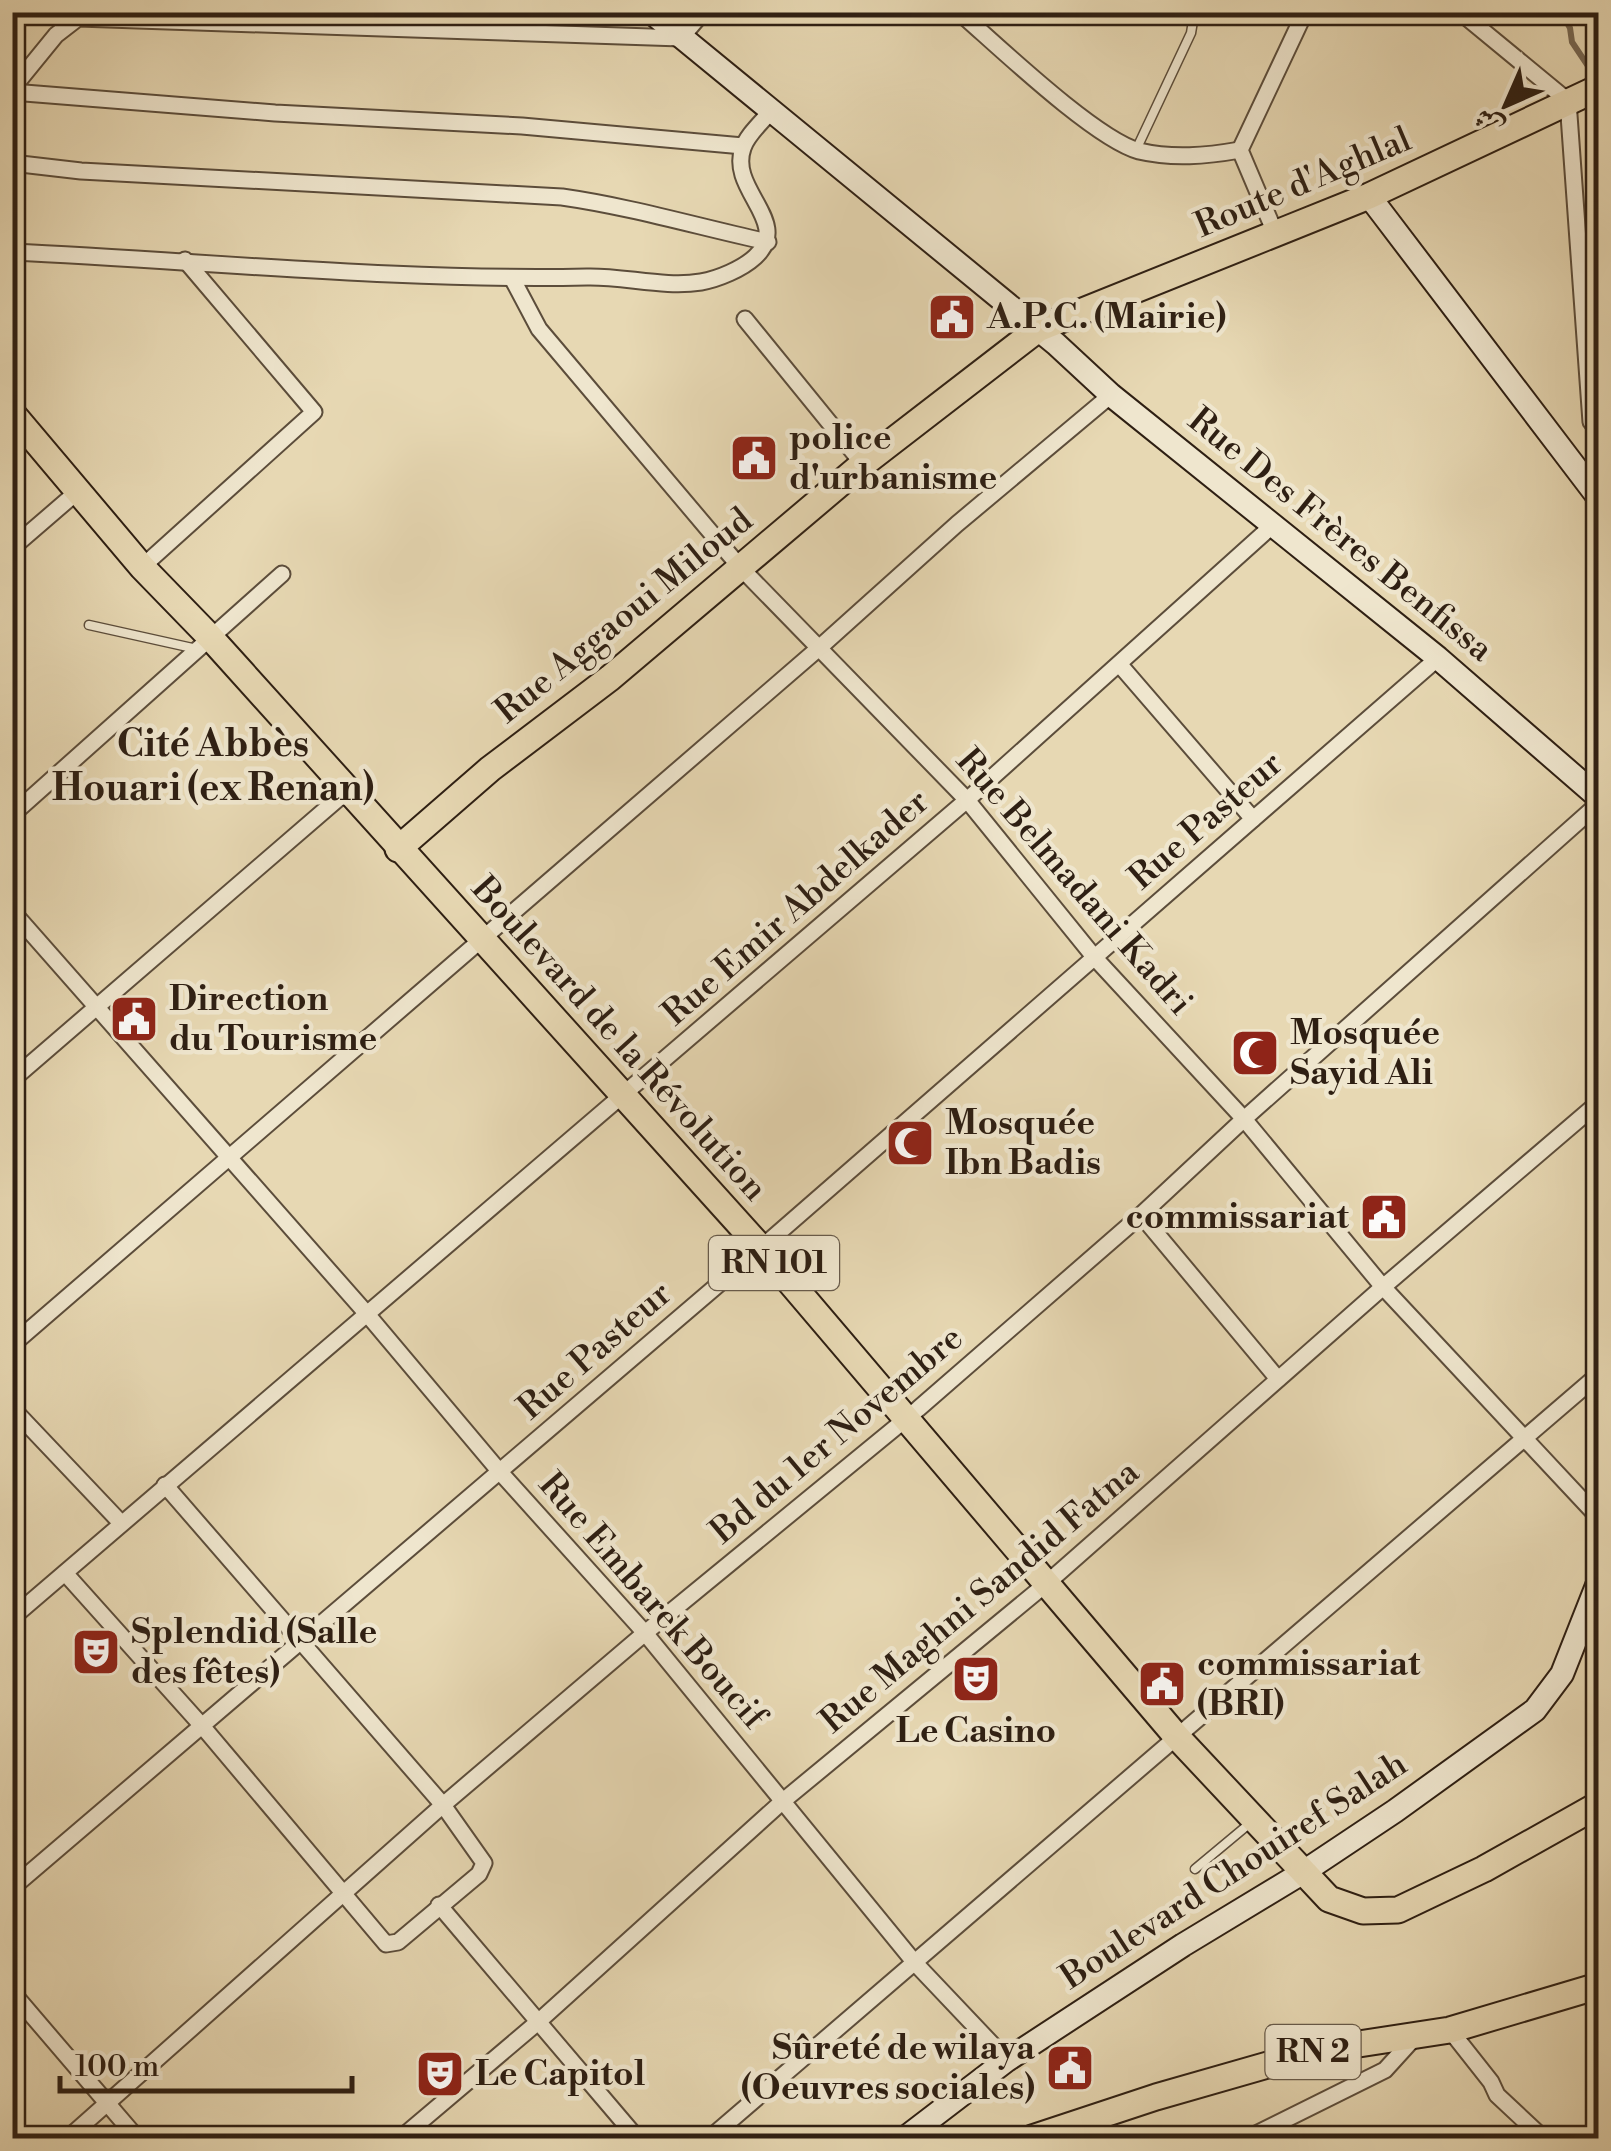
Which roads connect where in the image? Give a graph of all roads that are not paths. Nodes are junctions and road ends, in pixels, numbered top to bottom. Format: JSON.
{"nodes":[{"id":1,"x":651,"y":12,"type":"edge"},
{"id":2,"x":703,"y":12,"type":"edge"},
{"id":3,"x":960,"y":12,"type":"edge"},
{"id":4,"x":1191,"y":12,"type":"edge"},
{"id":5,"x":1305,"y":12,"type":"edge"},
{"id":6,"x":1460,"y":12,"type":"edge"},
{"id":7,"x":217,"y":17,"type":"edge"},
{"id":8,"x":681,"y":38,"type":"junction"},
{"id":9,"x":12,"y":91,"type":"edge"},
{"id":10,"x":1586,"y":94,"type":"edge"},
{"id":11,"x":770,"y":112,"type":"junction"},
{"id":12,"x":743,"y":146,"type":"junction"},
{"id":13,"x":1136,"y":150,"type":"junction"},
{"id":14,"x":1240,"y":150,"type":"junction"},
{"id":15,"x":12,"y":163,"type":"edge"},
{"id":16,"x":1369,"y":196,"type":"junction"},
{"id":17,"x":1276,"y":235,"type":"junction"},
{"id":18,"x":768,"y":242,"type":"junction"},
{"id":19,"x":12,"y":252,"type":"edge"},
{"id":20,"x":186,"y":260,"type":"junction"},
{"id":21,"x":513,"y":280,"type":"junction"},
{"id":22,"x":745,"y":318,"type":"dead end"},
{"id":23,"x":1038,"y":328,"type":"junction"},
{"id":24,"x":1110,"y":395,"type":"junction"},
{"id":25,"x":12,"y":412,"type":"edge"},
{"id":26,"x":1592,"y":422,"type":"dead end"},
{"id":27,"x":864,"y":464,"type":"junction"},
{"id":28,"x":78,"y":492,"type":"junction"},
{"id":29,"x":1598,"y":497,"type":"edge"},
{"id":30,"x":1272,"y":524,"type":"junction"},
{"id":31,"x":12,"y":548,"type":"edge"},
{"id":32,"x":740,"y":566,"type":"junction"},
{"id":33,"x":142,"y":567,"type":"junction"},
{"id":34,"x":282,"y":574,"type":"dead end"},
{"id":35,"x":89,"y":626,"type":"dead end"},
{"id":36,"x":204,"y":643,"type":"junction"},
{"id":37,"x":819,"y":648,"type":"junction"},
{"id":38,"x":1438,"y":658,"type":"junction"},
{"id":39,"x":1120,"y":665,"type":"junction"},
{"id":40,"x":347,"y":791,"type":"junction"},
{"id":41,"x":966,"y":800,"type":"junction"},
{"id":42,"x":1598,"y":800,"type":"edge"},
{"id":43,"x":12,"y":815,"type":"edge"},
{"id":44,"x":1254,"y":820,"type":"junction"},
{"id":45,"x":398,"y":849,"type":"junction"},
{"id":46,"x":12,"y":911,"type":"edge"},
{"id":47,"x":481,"y":938,"type":"junction"},
{"id":48,"x":1095,"y":958,"type":"junction"},
{"id":49,"x":97,"y":1008,"type":"junction"},
{"id":50,"x":12,"y":1080,"type":"edge"},
{"id":51,"x":625,"y":1096,"type":"junction"},
{"id":52,"x":1598,"y":1103,"type":"edge"},
{"id":53,"x":1244,"y":1119,"type":"junction"},
{"id":54,"x":228,"y":1157,"type":"junction"},
{"id":55,"x":1141,"y":1215,"type":"junction"},
{"id":56,"x":761,"y":1248,"type":"junction"},
{"id":57,"x":1382,"y":1287,"type":"junction"},
{"id":58,"x":367,"y":1314,"type":"junction"},
{"id":59,"x":12,"y":1345,"type":"edge"},
{"id":60,"x":1598,"y":1374,"type":"edge"},
{"id":61,"x":1278,"y":1380,"type":"junction"},
{"id":62,"x":12,"y":1408,"type":"edge"},
{"id":63,"x":911,"y":1414,"type":"junction"},
{"id":64,"x":1524,"y":1437,"type":"junction"},
{"id":65,"x":500,"y":1472,"type":"junction"},
{"id":66,"x":165,"y":1485,"type":"junction"},
{"id":67,"x":1598,"y":1517,"type":"edge"},
{"id":68,"x":121,"y":1523,"type":"junction"},
{"id":69,"x":65,"y":1573,"type":"junction"},
{"id":70,"x":1598,"y":1583,"type":"edge"},
{"id":71,"x":1046,"y":1584,"type":"junction"},
{"id":72,"x":12,"y":1618,"type":"edge"},
{"id":73,"x":645,"y":1633,"type":"junction"},
{"id":74,"x":302,"y":1643,"type":"junction"},
{"id":75,"x":203,"y":1726,"type":"junction"},
{"id":76,"x":1177,"y":1737,"type":"junction"},
{"id":77,"x":783,"y":1801,"type":"junction"},
{"id":78,"x":443,"y":1805,"type":"junction"},
{"id":79,"x":1598,"y":1805,"type":"edge"},
{"id":80,"x":1254,"y":1820,"type":"junction"},
{"id":81,"x":1195,"y":1869,"type":"dead end"},
{"id":82,"x":1302,"y":1874,"type":"junction"},
{"id":83,"x":12,"y":1888,"type":"edge"},
{"id":84,"x":342,"y":1895,"type":"junction"},
{"id":85,"x":440,"y":1904,"type":"junction"},
{"id":86,"x":914,"y":1963,"type":"junction"},
{"id":87,"x":1598,"y":1986,"type":"edge"},
{"id":88,"x":12,"y":1992,"type":"edge"},
{"id":89,"x":538,"y":2022,"type":"junction"},
{"id":90,"x":1450,"y":2030,"type":"junction"},
{"id":91,"x":1415,"y":2038,"type":"junction"},
{"id":92,"x":1008,"y":2060,"type":"junction"},
{"id":93,"x":106,"y":2103,"type":"junction"},
{"id":94,"x":717,"y":2136,"type":"edge"},
{"id":95,"x":68,"y":2138,"type":"edge"},
{"id":96,"x":136,"y":2138,"type":"edge"},
{"id":97,"x":401,"y":2138,"type":"edge"},
{"id":98,"x":637,"y":2138,"type":"edge"},
{"id":99,"x":904,"y":2138,"type":"edge"},
{"id":100,"x":1032,"y":2138,"type":"edge"},
{"id":101,"x":1248,"y":2138,"type":"edge"},
{"id":102,"x":1542,"y":2138,"type":"edge"}],
"edges":[{"from":1,"to":8,"type":"main road","name":"Rue Des Frères Benfissa"},
{"from":2,"to":8,"type":"street"},
{"from":3,"to":13,"type":"street"},
{"from":4,"to":13,"type":"lane"},
{"from":5,"to":14,"type":"street"},
{"from":6,"to":10,"type":"street"},
{"from":7,"to":8,"type":"street"},
{"from":7,"to":9,"type":"street"},
{"from":8,"to":11,"type":"main road","name":"Rue Des Frères Benfissa"},
{"from":9,"to":12,"type":"street"},
{"from":10,"to":16,"type":"main road","name":"Route d'Aghlal"},
{"from":10,"to":26,"type":"street"},
{"from":11,"to":12,"type":"street"},
{"from":11,"to":23,"type":"main road","name":"Rue Des Frères Benfissa"},
{"from":12,"to":18,"type":"street"},
{"from":13,"to":14,"type":"street"},
{"from":14,"to":17,"type":"street"},
{"from":15,"to":18,"type":"street"},
{"from":16,"to":17,"type":"main road","name":"Route d'Aghlal"},
{"from":16,"to":29,"type":"main road"},
{"from":17,"to":23,"type":"main road","name":"Route d'Aghlal"},
{"from":18,"to":21,"type":"street"},
{"from":19,"to":20,"type":"street"},
{"from":20,"to":21,"type":"street"},
{"from":20,"to":33,"type":"street"},
{"from":21,"to":32,"type":"street","name":"Rue Belmadani Kadri"},
{"from":22,"to":27,"type":"street"},
{"from":23,"to":24,"type":"main road","name":"Rue Des Frères Benfissa"},
{"from":23,"to":27,"type":"main road","name":"Rue Aggaoui Miloud"},
{"from":24,"to":30,"type":"main road","name":"Rue Des Frères Benfissa"},
{"from":24,"to":37,"type":"street"},
{"from":25,"to":28,"type":"main road","name":"Boulevard de la Révolution","number":"RN 101"},
{"from":27,"to":32,"type":"main road","name":"Rue Aggaoui Miloud"},
{"from":28,"to":31,"type":"street"},
{"from":28,"to":33,"type":"main road","name":"Boulevard de la Révolution","number":"RN 101"},
{"from":30,"to":38,"type":"main road","name":"Rue Des Frères Benfissa"},
{"from":30,"to":39,"type":"street","name":"Rue Emir Abdelkader"},
{"from":32,"to":37,"type":"street","name":"Rue Belmadani Kadri"},
{"from":32,"to":45,"type":"main road","name":"Rue Aggaoui Miloud"},
{"from":33,"to":36,"type":"main road","name":"Boulevard de la Révolution","number":"RN 101"},
{"from":34,"to":36,"type":"street"},
{"from":35,"to":36,"type":"lane"},
{"from":36,"to":40,"type":"main road","name":"Boulevard de la Révolution","number":"RN 101"},
{"from":36,"to":43,"type":"street"},
{"from":37,"to":41,"type":"street","name":"Rue Belmadani Kadri"},
{"from":37,"to":47,"type":"street"},
{"from":38,"to":42,"type":"main road","name":"Rue Des Frères Benfissa"},
{"from":38,"to":44,"type":"street","name":"Rue Pasteur"},
{"from":39,"to":41,"type":"street","name":"Rue Emir Abdelkader"},
{"from":39,"to":44,"type":"street"},
{"from":40,"to":45,"type":"main road","name":"Boulevard de la Révolution","number":"RN 101"},
{"from":40,"to":49,"type":"street"},
{"from":41,"to":48,"type":"street","name":"Rue Belmadani Kadri"},
{"from":41,"to":51,"type":"street","name":"Rue Emir Abdelkader"},
{"from":42,"to":53,"type":"street","name":"Bd du 1er Novembre"},
{"from":44,"to":48,"type":"street","name":"Rue Pasteur"},
{"from":45,"to":47,"type":"main road","name":"Boulevard de la Révolution","number":"RN 101"},
{"from":46,"to":49,"type":"street","name":"Rue Embarek Boucif"},
{"from":47,"to":51,"type":"main road","name":"Boulevard de la Révolution","number":"RN 101"},
{"from":47,"to":54,"type":"street"},
{"from":48,"to":53,"type":"street","name":"Rue Belmadani Kadri"},
{"from":48,"to":56,"type":"street","name":"Rue Pasteur"},
{"from":49,"to":50,"type":"street"},
{"from":49,"to":54,"type":"street","name":"Rue Embarek Boucif"},
{"from":51,"to":56,"type":"main road","name":"Boulevard de la Révolution","number":"RN 101"},
{"from":51,"to":58,"type":"street","name":"Rue Emir Abdelkader"},
{"from":52,"to":57,"type":"street","name":"Rue Maghni Sandid Fatna"},
{"from":53,"to":55,"type":"street","name":"Bd du 1er Novembre"},
{"from":53,"to":57,"type":"street","name":"Rue Belmadani Kadri"},
{"from":54,"to":58,"type":"street","name":"Rue Embarek Boucif"},
{"from":54,"to":59,"type":"street"},
{"from":55,"to":61,"type":"street"},
{"from":55,"to":63,"type":"street","name":"Bd du 1er Novembre"},
{"from":56,"to":63,"type":"main road","name":"Boulevard de la Révolution","number":"RN 101"},
{"from":56,"to":65,"type":"street","name":"Rue Pasteur"},
{"from":57,"to":61,"type":"street","name":"Rue Maghni Sandid Fatna"},
{"from":57,"to":64,"type":"street","name":"Rue Belmadani Kadri"},
{"from":58,"to":65,"type":"street","name":"Rue Embarek Boucif"},
{"from":58,"to":66,"type":"street","name":"Rue Emir Abdelkader"},
{"from":60,"to":64,"type":"street"},
{"from":61,"to":71,"type":"street","name":"Rue Maghni Sandid Fatna"},
{"from":62,"to":68,"type":"street"},
{"from":63,"to":71,"type":"main road","name":"Boulevard de la Révolution","number":"RN 101"},
{"from":63,"to":73,"type":"street","name":"Bd du 1er Novembre"},
{"from":64,"to":67,"type":"street","name":"Rue Belmadani Kadri"},
{"from":64,"to":76,"type":"street"},
{"from":65,"to":73,"type":"street","name":"Rue Embarek Boucif"},
{"from":65,"to":74,"type":"street","name":"Rue Pasteur"},
{"from":66,"to":68,"type":"street","name":"Rue Emir Abdelkader"},
{"from":66,"to":74,"type":"street"},
{"from":68,"to":69,"type":"street","name":"Rue Emir Abdelkader"},
{"from":69,"to":72,"type":"street","name":"Rue Emir Abdelkader"},
{"from":69,"to":75,"type":"street"},
{"from":70,"to":82,"type":"main road","name":"Boulevard Chouiref Salah"},
{"from":71,"to":76,"type":"main road","name":"Boulevard de la Révolution","number":"RN 101"},
{"from":71,"to":77,"type":"street","name":"Rue Maghni Sandid Fatna"},
{"from":73,"to":77,"type":"street","name":"Rue Embarek Boucif"},
{"from":73,"to":78,"type":"street","name":"Bd du 1er Novembre"},
{"from":74,"to":75,"type":"street","name":"Rue Pasteur"},
{"from":74,"to":78,"type":"street"},
{"from":75,"to":83,"type":"street","name":"Rue Pasteur"},
{"from":75,"to":84,"type":"street"},
{"from":76,"to":80,"type":"main road","name":"Boulevard de la Révolution","number":"RN 101"},
{"from":76,"to":86,"type":"street"},
{"from":77,"to":86,"type":"street","name":"Rue Embarek Boucif"},
{"from":77,"to":89,"type":"street","name":"Rue Maghni Sandid Fatna"},
{"from":78,"to":84,"type":"street","name":"Bd du 1er Novembre"},
{"from":78,"to":85,"type":"street"},
{"from":79,"to":82,"type":"main road","name":"Boulevard de la Révolution","number":"RN 101"},
{"from":80,"to":81,"type":"lane"},
{"from":80,"to":82,"type":"main road","name":"Boulevard de la Révolution","number":"RN 101"},
{"from":82,"to":92,"type":"main road","name":"Boulevard Chouiref Salah"},
{"from":84,"to":85,"type":"street"},
{"from":84,"to":93,"type":"street","name":"Bd du 1er Novembre"},
{"from":85,"to":89,"type":"street"},
{"from":86,"to":92,"type":"street","name":"Rue Embarek Boucif"},
{"from":86,"to":94,"type":"street"},
{"from":87,"to":90,"type":"main road","number":"RN 2"},
{"from":88,"to":93,"type":"street"},
{"from":89,"to":97,"type":"street","name":"Rue Maghni Sandid Fatna"},
{"from":89,"to":98,"type":"street"},
{"from":90,"to":91,"type":"main road","number":"RN 2"},
{"from":90,"to":102,"type":"street"},
{"from":91,"to":100,"type":"main road","number":"RN 2"},
{"from":91,"to":101,"type":"street"},
{"from":92,"to":99,"type":"main road","name":"Boulevard Chouiref Salah"},
{"from":93,"to":95,"type":"street","name":"Bd du 1er Novembre"},
{"from":93,"to":96,"type":"street"}]}
